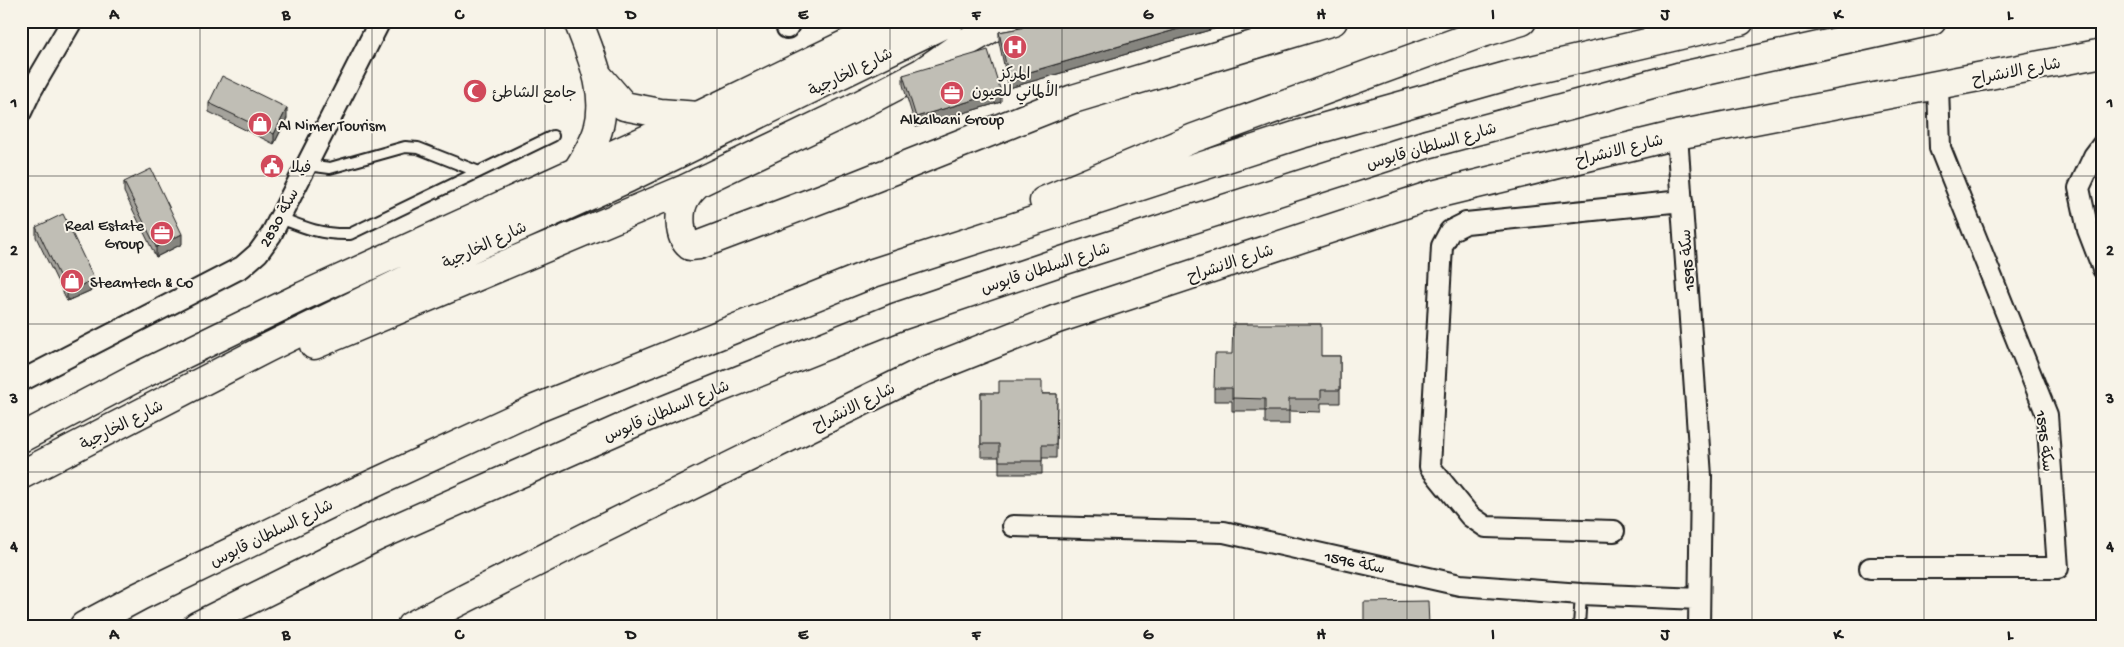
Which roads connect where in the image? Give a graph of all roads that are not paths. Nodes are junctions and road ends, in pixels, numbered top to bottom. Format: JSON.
{"nodes":[{"id":1,"x":72,"y":21,"type":"edge"},
{"id":2,"x":380,"y":21,"type":"edge"},
{"id":3,"x":578,"y":21,"type":"edge"},
{"id":4,"x":894,"y":21,"type":"edge"},
{"id":5,"x":1004,"y":21,"type":"edge"},
{"id":6,"x":1333,"y":21,"type":"edge"},
{"id":7,"x":1522,"y":21,"type":"edge"},
{"id":8,"x":1740,"y":21,"type":"edge"},
{"id":9,"x":1932,"y":21,"type":"edge"},
{"id":10,"x":940,"y":27,"type":"edge"},
{"id":11,"x":2103,"y":52,"type":"edge"},
{"id":12,"x":599,"y":78,"type":"junction"},
{"id":13,"x":1938,"y":86,"type":"junction"},
{"id":14,"x":21,"y":112,"type":"edge"},
{"id":15,"x":698,"y":116,"type":"junction"},
{"id":16,"x":1677,"y":135,"type":"junction"},
{"id":17,"x":553,"y":136,"type":"dead end"},
{"id":18,"x":784,"y":141,"type":"junction"},
{"id":19,"x":2103,"y":144,"type":"edge"},
{"id":20,"x":307,"y":165,"type":"junction"},
{"id":21,"x":577,"y":171,"type":"junction"},
{"id":22,"x":479,"y":172,"type":"junction"},
{"id":23,"x":699,"y":182,"type":"junction"},
{"id":24,"x":1682,"y":201,"type":"junction"},
{"id":25,"x":280,"y":218,"type":"junction"},
{"id":26,"x":2103,"y":269,"type":"edge"},
{"id":27,"x":873,"y":273,"type":"junction"},
{"id":28,"x":21,"y":381,"type":"edge"},
{"id":29,"x":165,"y":401,"type":"junction"},
{"id":30,"x":21,"y":438,"type":"edge"},
{"id":31,"x":21,"y":476,"type":"edge"},
{"id":32,"x":1013,"y":526,"type":"dead end"},
{"id":33,"x":1614,"y":531,"type":"dead end"},
{"id":34,"x":1870,"y":568,"type":"dead end"},
{"id":35,"x":1581,"y":594,"type":"junction"},
{"id":36,"x":1698,"y":598,"type":"junction"},
{"id":37,"x":84,"y":626,"type":"edge"},
{"id":38,"x":197,"y":626,"type":"edge"},
{"id":39,"x":411,"y":626,"type":"edge"},
{"id":40,"x":1578,"y":626,"type":"edge"},
{"id":41,"x":1698,"y":626,"type":"edge"}],
"edges":[{"from":1,"to":14,"type":"street"},
{"from":2,"to":20,"type":"street","name":"سكة 2830"},
{"from":3,"to":12,"type":"main road"},
{"from":4,"to":15,"type":"main road","name":"شارع الخارجية"},
{"from":5,"to":18,"type":"main road"},
{"from":6,"to":23,"type":"main road"},
{"from":7,"to":27,"type":"main road"},
{"from":8,"to":27,"type":"main road","name":"شارع السلطان قابوس"},
{"from":9,"to":38,"type":"main road","name":"شارع السلطان قابوس"},
{"from":10,"to":18,"type":"main road"},
{"from":10,"to":29,"type":"main road","name":"شارع الخارجية"},
{"from":11,"to":13,"type":"main road","name":"شارع الانشراح"},
{"from":12,"to":15,"type":"main road"},
{"from":12,"to":21,"type":"main road"},
{"from":13,"to":16,"type":"main road","name":"شارع الانشراح"},
{"from":13,"to":34,"type":"street","name":"سكة 1595"},
{"from":15,"to":21,"type":"main road","name":"شارع الخارجية"},
{"from":16,"to":24,"type":"street","name":"سكة 1595"},
{"from":16,"to":39,"type":"main road","name":"شارع الانشراح"},
{"from":17,"to":22,"type":"lane"},
{"from":18,"to":23,"type":"main road"},
{"from":19,"to":26,"type":"street"},
{"from":20,"to":22,"type":"lane"},
{"from":20,"to":25,"type":"street","name":"سكة 2830"},
{"from":21,"to":30,"type":"main road","name":"شارع الخارجية"},
{"from":22,"to":25,"type":"lane"},
{"from":23,"to":29,"type":"main road"},
{"from":24,"to":33,"type":"street"},
{"from":24,"to":36,"type":"street","name":"سكة 1595"},
{"from":25,"to":28,"type":"street","name":"سكة 2830"},
{"from":27,"to":37,"type":"main road","name":"شارع السلطان قابوس"},
{"from":29,"to":31,"type":"main road","name":"شارع الخارجية"},
{"from":32,"to":35,"type":"street","name":"سكة 1596"},
{"from":35,"to":36,"type":"street","name":"سكة 1596"},
{"from":35,"to":40,"type":"lane"},
{"from":36,"to":41,"type":"street","name":"سكة 1595"}]}
